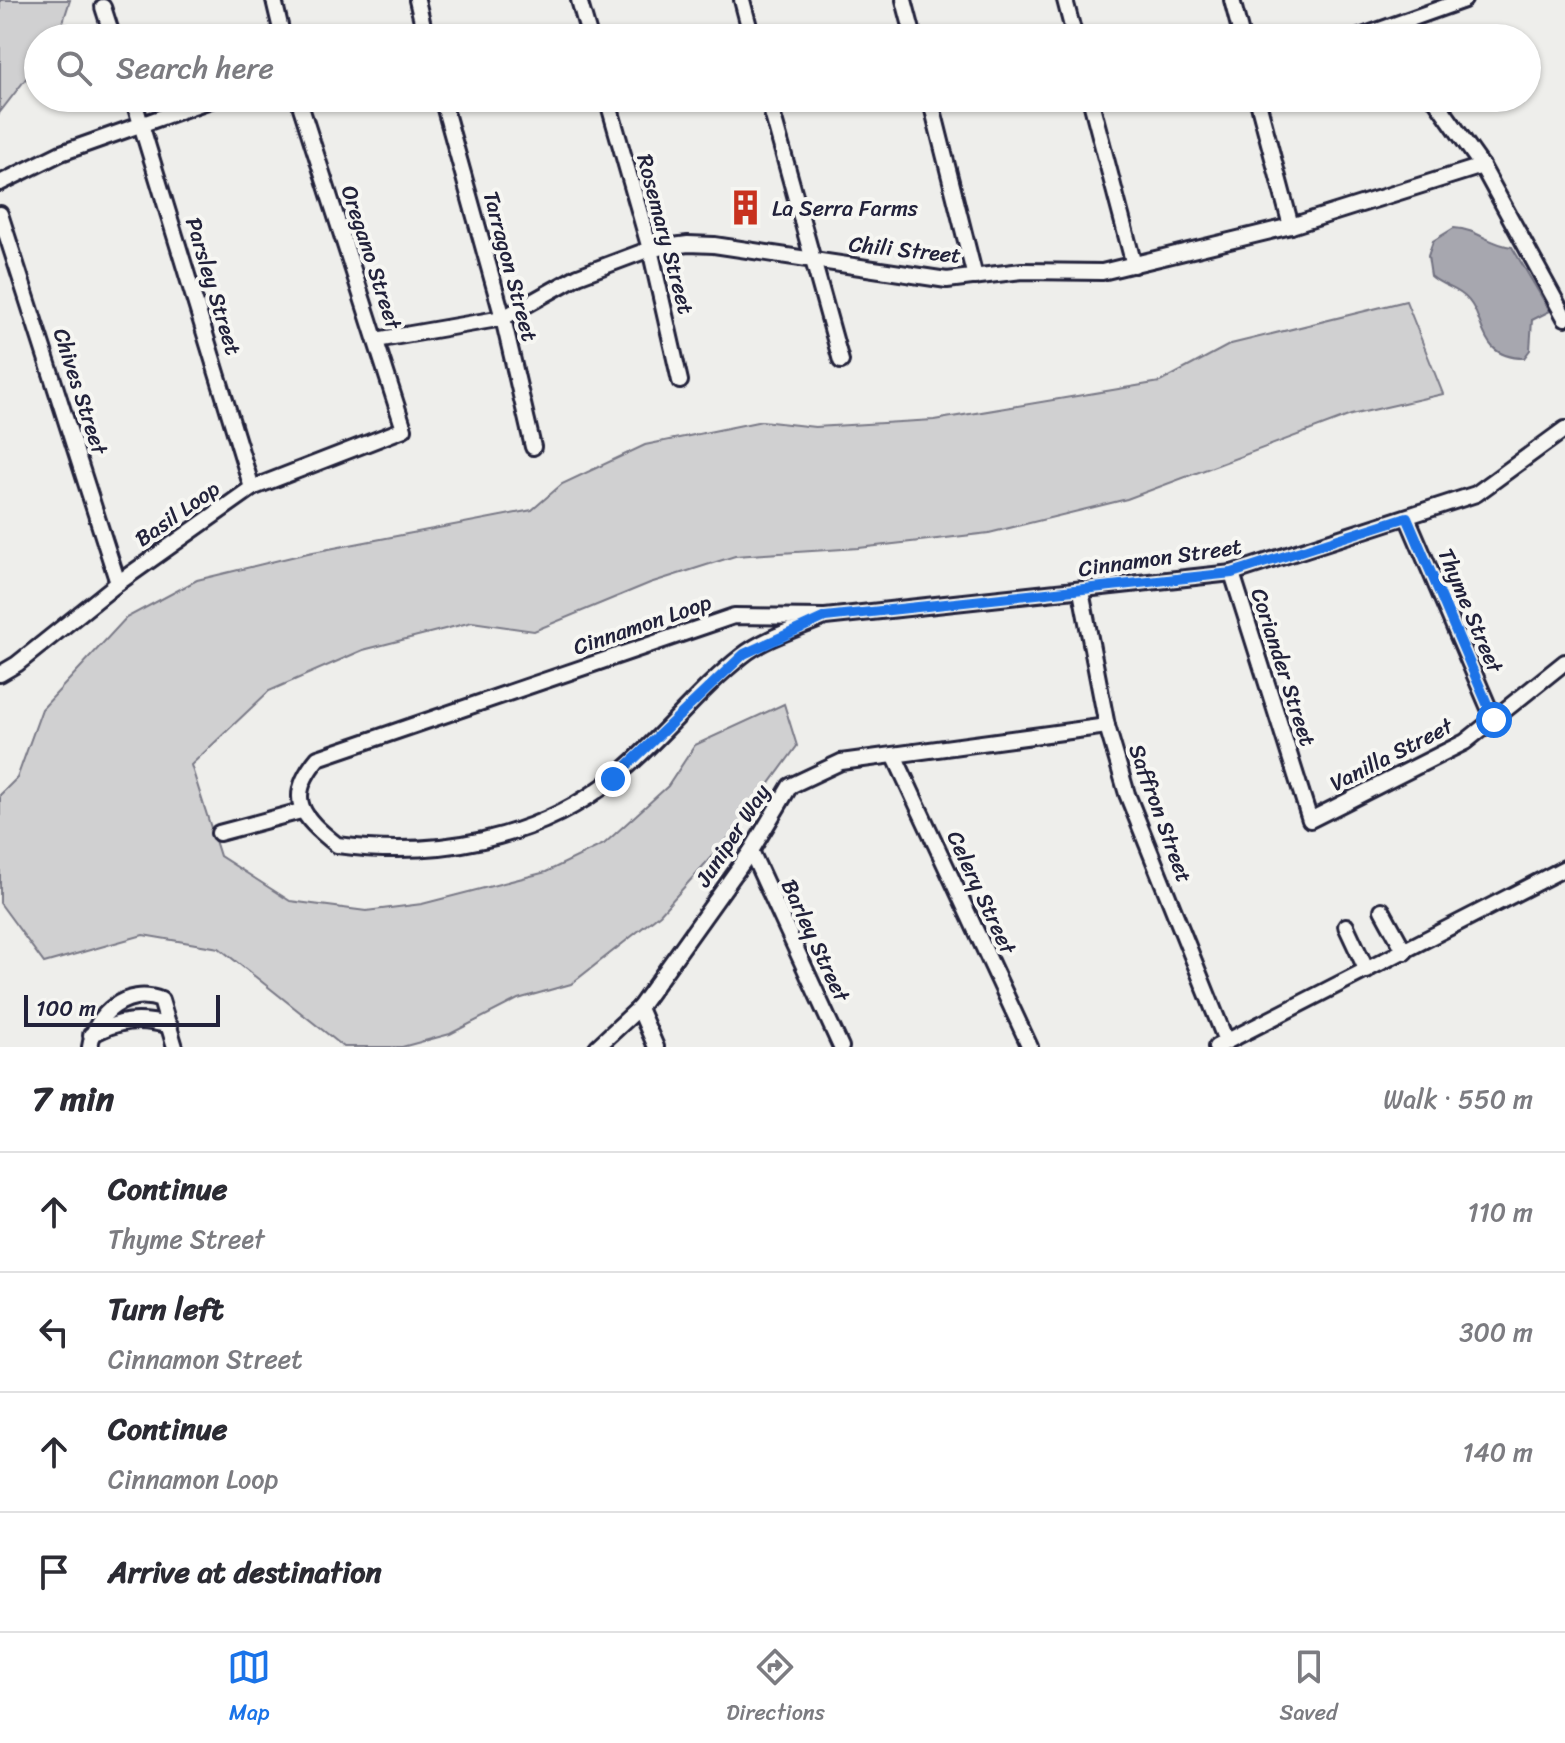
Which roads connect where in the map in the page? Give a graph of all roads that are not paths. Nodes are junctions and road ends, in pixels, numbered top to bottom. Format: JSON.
{"nodes":[{"id":1,"x":274,"y":0,"type":"edge"},
{"id":2,"x":417,"y":0,"type":"edge"},
{"id":3,"x":579,"y":0,"type":"edge"},
{"id":4,"x":742,"y":0,"type":"edge"},
{"id":5,"x":904,"y":0,"type":"edge"},
{"id":6,"x":1065,"y":0,"type":"edge"},
{"id":7,"x":1232,"y":0,"type":"edge"},
{"id":8,"x":1464,"y":0,"type":"edge"},
{"id":9,"x":103,"y":7,"type":"dead end"},
{"id":10,"x":108,"y":24,"type":"edge"},
{"id":11,"x":280,"y":24,"type":"edge"},
{"id":12,"x":423,"y":24,"type":"edge"},
{"id":13,"x":586,"y":24,"type":"edge"},
{"id":14,"x":748,"y":24,"type":"edge"},
{"id":15,"x":910,"y":24,"type":"edge"},
{"id":16,"x":1071,"y":24,"type":"edge"},
{"id":17,"x":1238,"y":24,"type":"edge"},
{"id":18,"x":1414,"y":24,"type":"edge"},
{"id":19,"x":138,"y":112,"type":"edge"},
{"id":20,"x":172,"y":112,"type":"edge"},
{"id":21,"x":303,"y":112,"type":"edge"},
{"id":22,"x":446,"y":112,"type":"edge"},
{"id":23,"x":611,"y":112,"type":"edge"},
{"id":24,"x":772,"y":112,"type":"edge"},
{"id":25,"x":934,"y":112,"type":"edge"},
{"id":26,"x":1094,"y":112,"type":"edge"},
{"id":27,"x":1261,"y":112,"type":"edge"},
{"id":28,"x":1444,"y":112,"type":"edge"},
{"id":29,"x":141,"y":122,"type":"junction"},
{"id":30,"x":1482,"y":166,"type":"junction"},
{"id":31,"x":0,"y":183,"type":"edge"},
{"id":32,"x":0,"y":214,"type":"edge"},
{"id":33,"x":1291,"y":226,"type":"junction"},
{"id":34,"x":650,"y":249,"type":"junction"},
{"id":35,"x":810,"y":260,"type":"junction"},
{"id":36,"x":1134,"y":265,"type":"junction"},
{"id":37,"x":975,"y":277,"type":"junction"},
{"id":38,"x":503,"y":318,"type":"junction"},
{"id":39,"x":1565,"y":318,"type":"edge"},
{"id":40,"x":376,"y":340,"type":"junction"},
{"id":41,"x":841,"y":361,"type":"dead end"},
{"id":42,"x":680,"y":381,"type":"dead end"},
{"id":43,"x":404,"y":429,"type":"joint"},
{"id":44,"x":1565,"y":429,"type":"edge"},
{"id":45,"x":533,"y":447,"type":"dead end"},
{"id":46,"x":252,"y":488,"type":"junction"},
{"id":47,"x":1407,"y":517,"type":"junction"},
{"id":48,"x":1232,"y":573,"type":"junction"},
{"id":49,"x":118,"y":583,"type":"junction"},
{"id":50,"x":1081,"y":591,"type":"junction"},
{"id":51,"x":825,"y":617,"type":"junction"},
{"id":52,"x":1565,"y":662,"type":"edge"},
{"id":53,"x":0,"y":674,"type":"edge"},
{"id":54,"x":1494,"y":720,"type":"junction"},
{"id":55,"x":1107,"y":726,"type":"junction"},
{"id":56,"x":894,"y":755,"type":"junction"},
{"id":57,"x":301,"y":811,"type":"junction"},
{"id":58,"x":1310,"y":820,"type":"joint"},
{"id":59,"x":219,"y":833,"type":"dead end"},
{"id":60,"x":751,"y":851,"type":"junction"},
{"id":61,"x":1565,"y":868,"type":"edge"},
{"id":62,"x":1382,"y":910,"type":"dead end"},
{"id":63,"x":1346,"y":926,"type":"dead end"},
{"id":64,"x":1405,"y":952,"type":"junction"},
{"id":65,"x":1367,"y":971,"type":"junction"},
{"id":66,"x":639,"y":1008,"type":"junction"},
{"id":67,"x":170,"y":1026,"type":"junction"},
{"id":68,"x":90,"y":1041,"type":"edge"},
{"id":69,"x":1221,"y":1044,"type":"edge"},
{"id":70,"x":175,"y":1047,"type":"edge"},
{"id":71,"x":597,"y":1047,"type":"edge"},
{"id":72,"x":656,"y":1047,"type":"edge"},
{"id":73,"x":841,"y":1047,"type":"edge"},
{"id":74,"x":1030,"y":1047,"type":"edge"}],
"edges":[{"from":1,"to":11,"type":"street"},
{"from":2,"to":12,"type":"street"},
{"from":3,"to":13,"type":"street"},
{"from":4,"to":14,"type":"street"},
{"from":5,"to":15,"type":"street"},
{"from":6,"to":16,"type":"street"},
{"from":7,"to":17,"type":"street"},
{"from":8,"to":18,"type":"street"},
{"from":9,"to":10,"type":"street"},
{"from":19,"to":29,"type":"street","name":"Parsley Street"},
{"from":20,"to":29,"type":"street"},
{"from":21,"to":40,"type":"street","name":"Oregano Street"},
{"from":22,"to":38,"type":"street","name":"Tarragon Street"},
{"from":23,"to":34,"type":"street","name":"Rosemary Street"},
{"from":24,"to":35,"type":"street"},
{"from":25,"to":37,"type":"street"},
{"from":26,"to":36,"type":"street"},
{"from":27,"to":33,"type":"street"},
{"from":28,"to":30,"type":"street"},
{"from":29,"to":31,"type":"street"},
{"from":29,"to":46,"type":"street","name":"Parsley Street"},
{"from":30,"to":33,"type":"street","name":"Chili Street"},
{"from":30,"to":39,"type":"street"},
{"from":32,"to":49,"type":"street","name":"Chives Street"},
{"from":33,"to":36,"type":"street","name":"Chili Street"},
{"from":34,"to":35,"type":"street","name":"Chili Street"},
{"from":34,"to":38,"type":"street","name":"Chili Street"},
{"from":34,"to":42,"type":"street","name":"Rosemary Street"},
{"from":35,"to":37,"type":"street","name":"Chili Street"},
{"from":35,"to":41,"type":"street"},
{"from":36,"to":37,"type":"street","name":"Chili Street"},
{"from":38,"to":40,"type":"street","name":"Chili Street"},
{"from":38,"to":45,"type":"street","name":"Tarragon Street"},
{"from":40,"to":43,"type":"street","name":"Oregano Street"},
{"from":43,"to":46,"type":"street","name":"Basil Loop"},
{"from":44,"to":47,"type":"street","name":"Cinnamon Street"},
{"from":46,"to":49,"type":"street","name":"Basil Loop"},
{"from":47,"to":48,"type":"street","name":"Cinnamon Street"},
{"from":47,"to":54,"type":"street","name":"Thyme Street"},
{"from":48,"to":50,"type":"street","name":"Cinnamon Street"},
{"from":48,"to":58,"type":"street","name":"Coriander Street"},
{"from":49,"to":53,"type":"street","name":"Basil Loop"},
{"from":50,"to":51,"type":"street","name":"Cinnamon Street"},
{"from":50,"to":55,"type":"street","name":"Saffron Street"},
{"from":51,"to":57,"type":"street","name":"Cinnamon Loop"},
{"from":51,"to":57,"type":"street"},
{"from":52,"to":54,"type":"street","name":"Vanilla Street"},
{"from":54,"to":58,"type":"street","name":"Vanilla Street"},
{"from":55,"to":56,"type":"street","name":"Juniper Way"},
{"from":55,"to":69,"type":"street","name":"Saffron Street"},
{"from":56,"to":60,"type":"street","name":"Juniper Way"},
{"from":56,"to":74,"type":"street","name":"Celery Street"},
{"from":57,"to":59,"type":"street"},
{"from":60,"to":66,"type":"street","name":"Juniper Way"},
{"from":60,"to":73,"type":"street","name":"Barley Street"},
{"from":61,"to":64,"type":"street"},
{"from":62,"to":64,"type":"street"},
{"from":63,"to":65,"type":"street"},
{"from":64,"to":65,"type":"street"},
{"from":65,"to":69,"type":"street"},
{"from":66,"to":71,"type":"street","name":"Juniper Way"},
{"from":66,"to":72,"type":"street"},
{"from":67,"to":68,"type":"street"},
{"from":67,"to":68,"type":"street"},
{"from":67,"to":70,"type":"street"}]}
